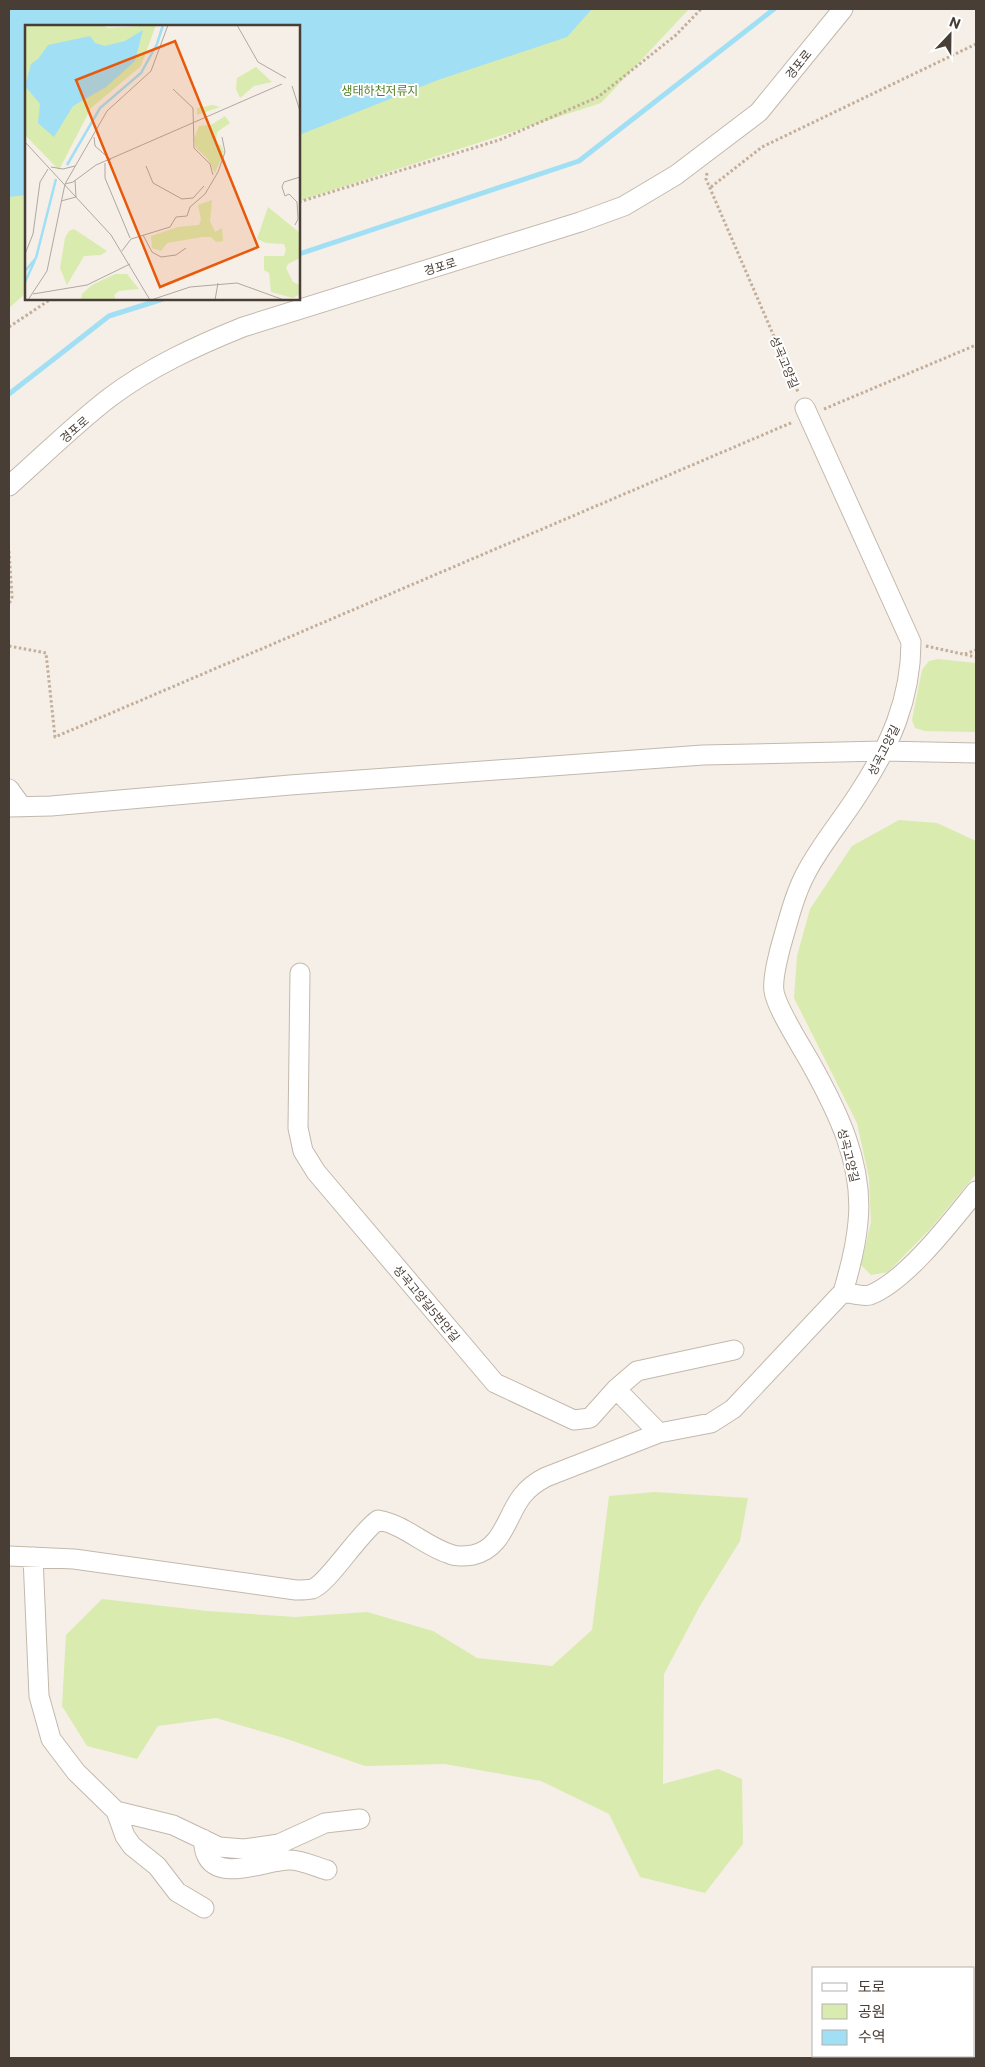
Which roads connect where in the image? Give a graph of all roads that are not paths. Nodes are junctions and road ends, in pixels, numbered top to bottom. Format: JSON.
{"nodes":[{"id":1,"x":843,"y":9,"type":"edge"},
{"id":2,"x":806,"y":412,"type":"road end"},
{"id":3,"x":9,"y":486,"type":"edge"},
{"id":4,"x":884,"y":751,"type":"junction"},
{"id":5,"x":976,"y":753,"type":"edge"},
{"id":6,"x":9,"y":789,"type":"edge"},
{"id":7,"x":16,"y":807,"type":"edge"},
{"id":8,"x":300,"y":973,"type":"dead end"},
{"id":9,"x":976,"y":1192,"type":"edge"},
{"id":10,"x":843,"y":1292,"type":"junction"},
{"id":11,"x":734,"y":1350,"type":"dead end"},
{"id":12,"x":616,"y":1389,"type":"junction"},
{"id":13,"x":659,"y":1433,"type":"junction"},
{"id":14,"x":9,"y":1556,"type":"edge"},
{"id":15,"x":32,"y":1557,"type":"junction"},
{"id":16,"x":116,"y":1811,"type":"junction"},
{"id":17,"x":360,"y":1819,"type":"dead end"},
{"id":18,"x":203,"y":1839,"type":"junction"},
{"id":19,"x":328,"y":1870,"type":"dead end"},
{"id":20,"x":204,"y":1908,"type":"dead end"}],
"edges":[{"from":1,"to":3,"type":"street","name":"경포로"},
{"from":2,"to":4,"type":"street","name":"성곡고양길"},
{"from":4,"to":5,"type":"street"},
{"from":4,"to":7,"type":"street"},
{"from":4,"to":10,"type":"street","name":"성곡고양길"},
{"from":6,"to":7,"type":"street"},
{"from":8,"to":12,"type":"street","name":"성곡고양길5번안길"},
{"from":9,"to":10,"type":"street"},
{"from":10,"to":13,"type":"street"},
{"from":11,"to":12,"type":"street","name":"성곡고양길5번안길"},
{"from":12,"to":13,"type":"street"},
{"from":13,"to":15,"type":"street"},
{"from":14,"to":15,"type":"street"},
{"from":15,"to":16,"type":"street"},
{"from":16,"to":18,"type":"street"},
{"from":16,"to":20,"type":"street"},
{"from":17,"to":18,"type":"street"},
{"from":18,"to":19,"type":"street"}]}
